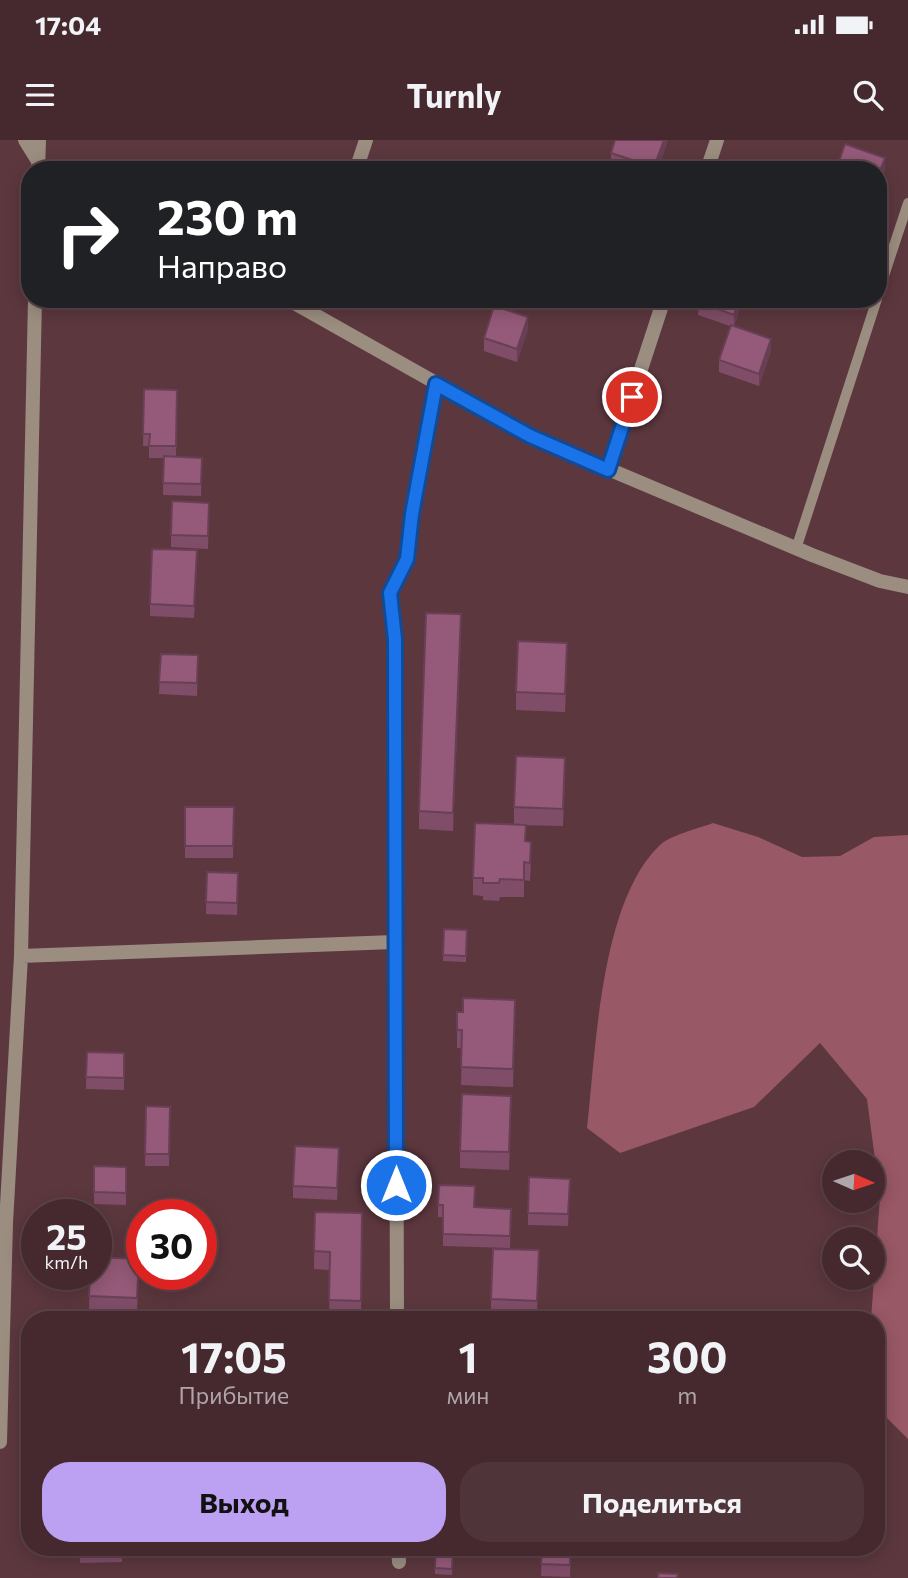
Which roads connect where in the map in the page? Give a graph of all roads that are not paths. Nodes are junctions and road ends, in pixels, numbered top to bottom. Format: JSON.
{"nodes":[{"id":1,"x":25,"y":140,"type":"edge"},
{"id":2,"x":39,"y":140,"type":"edge"},
{"id":3,"x":366,"y":140,"type":"edge"},
{"id":4,"x":717,"y":140,"type":"edge"},
{"id":5,"x":36,"y":161,"type":"edge"},
{"id":6,"x":38,"y":161,"type":"edge"},
{"id":7,"x":359,"y":161,"type":"edge"},
{"id":8,"x":710,"y":161,"type":"edge"},
{"id":9,"x":908,"y":203,"type":"edge"},
{"id":10,"x":887,"y":267,"type":"edge"},
{"id":11,"x":34,"y":308,"type":"edge"},
{"id":12,"x":316,"y":308,"type":"edge"},
{"id":13,"x":661,"y":308,"type":"edge"},
{"id":14,"x":874,"y":308,"type":"edge"},
{"id":15,"x":436,"y":384,"type":"junction"},
{"id":16,"x":608,"y":470,"type":"junction"},
{"id":17,"x":796,"y":549,"type":"junction"},
{"id":18,"x":908,"y":587,"type":"edge"},
{"id":19,"x":395,"y":639,"type":"joint"},
{"id":20,"x":394,"y":942,"type":"junction"},
{"id":21,"x":21,"y":956,"type":"junction"},
{"id":22,"x":3,"y":1222,"type":"edge"},
{"id":23,"x":397,"y":1311,"type":"edge"},
{"id":24,"x":0,"y":1442,"type":"edge"}],
"edges":[{"from":1,"to":5,"type":"street"},
{"from":2,"to":6,"type":"street"},
{"from":3,"to":7,"type":"street"},
{"from":4,"to":8,"type":"street"},
{"from":9,"to":10,"type":"lane"},
{"from":11,"to":21,"type":"street"},
{"from":12,"to":15,"type":"street"},
{"from":13,"to":16,"type":"street"},
{"from":14,"to":17,"type":"lane"},
{"from":15,"to":16,"type":"street"},
{"from":15,"to":19,"type":"lane"},
{"from":16,"to":17,"type":"street"},
{"from":17,"to":18,"type":"street"},
{"from":19,"to":20,"type":"street"},
{"from":20,"to":21,"type":"street"},
{"from":20,"to":23,"type":"street"},
{"from":21,"to":22,"type":"street"},
{"from":22,"to":24,"type":"street"}]}
